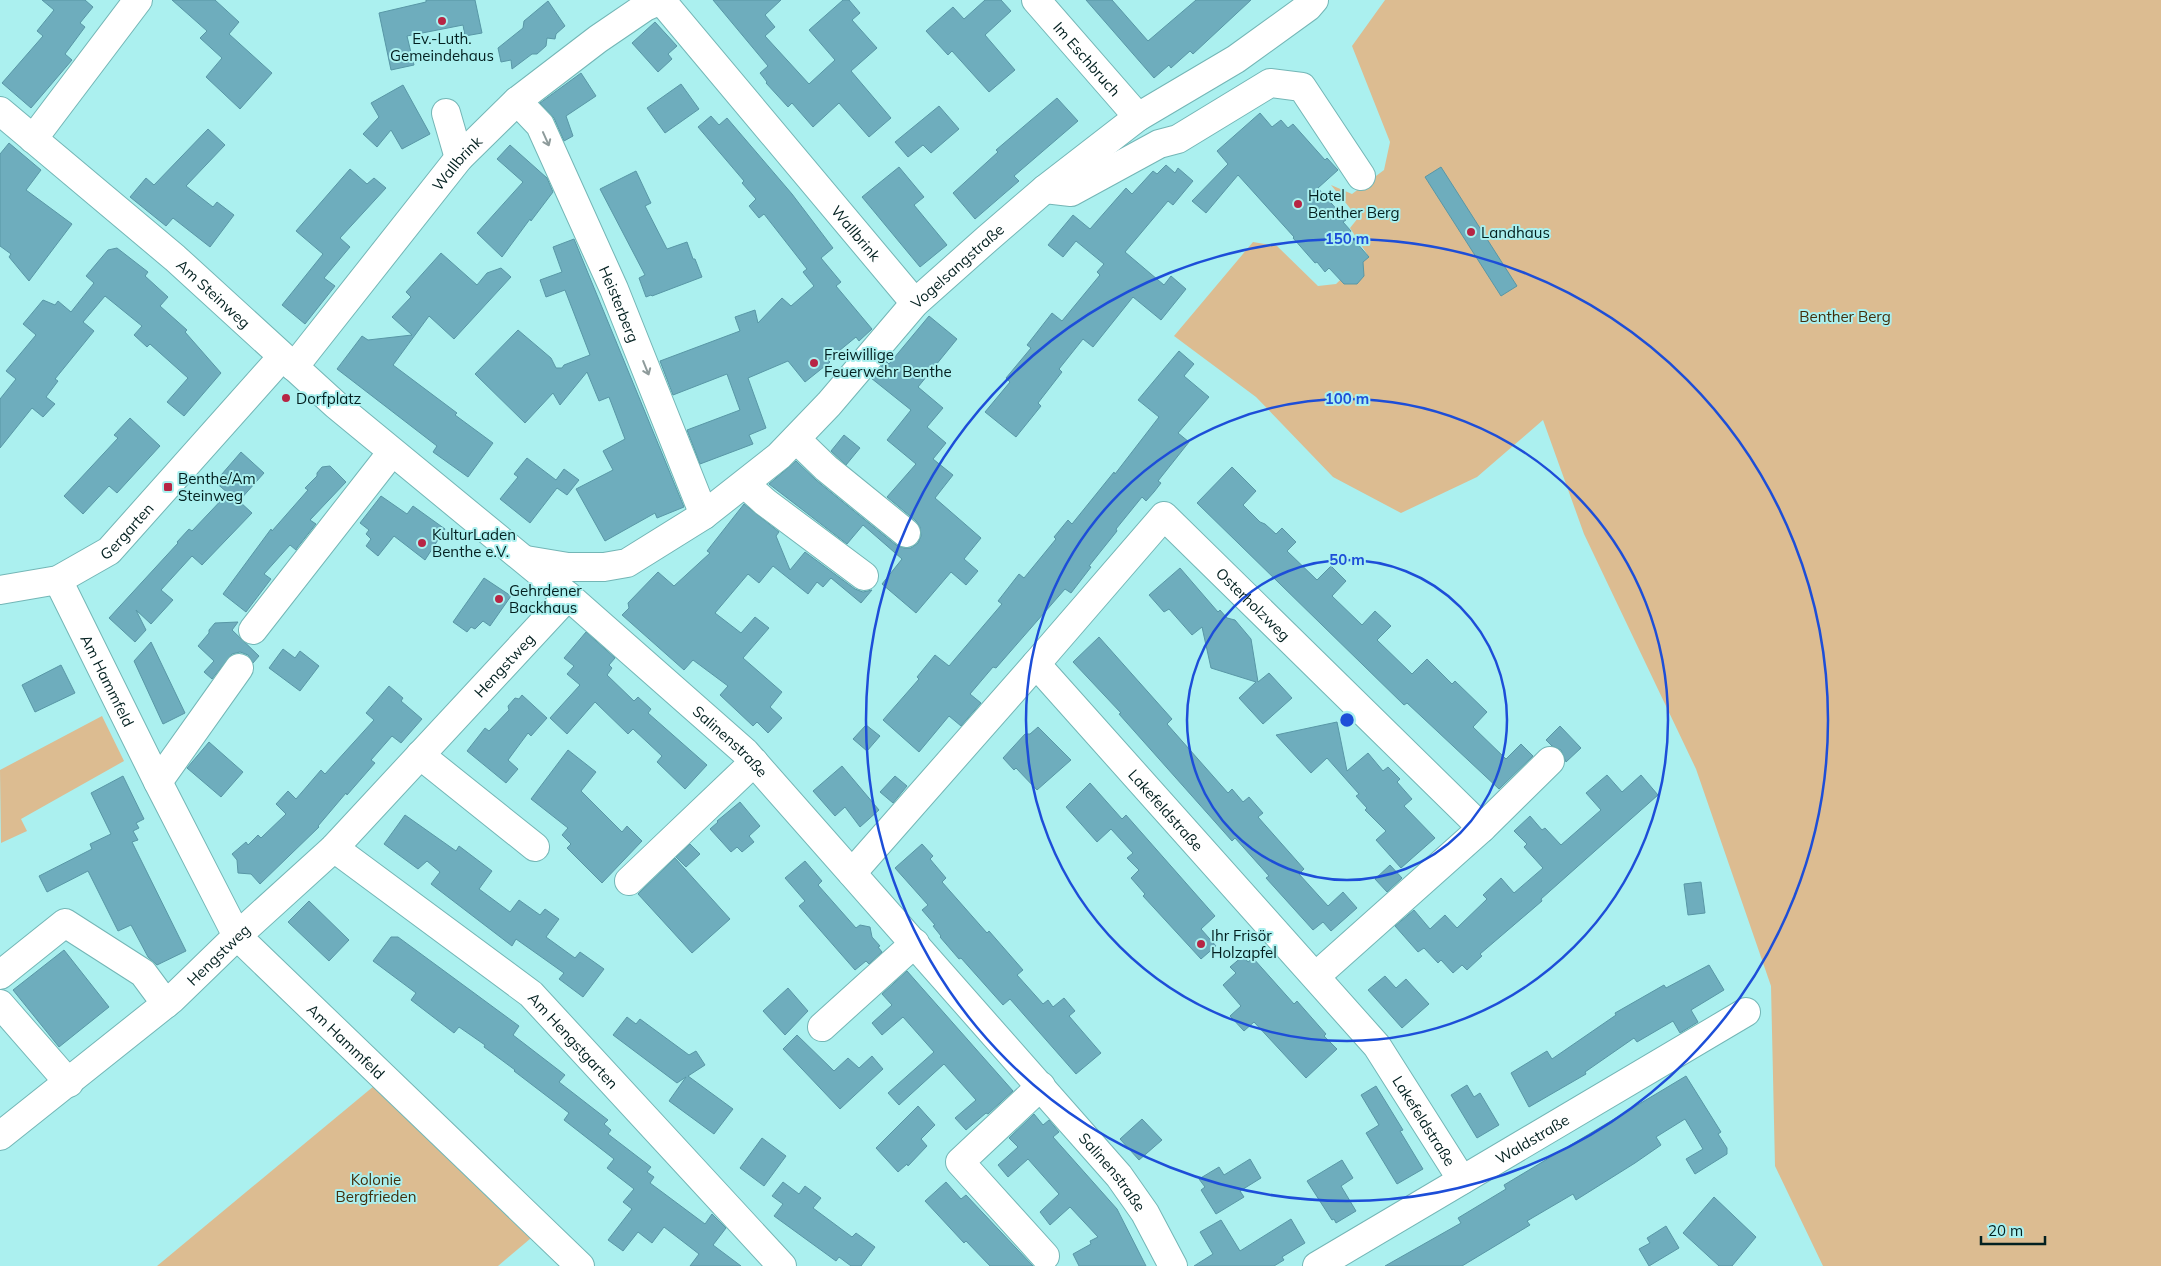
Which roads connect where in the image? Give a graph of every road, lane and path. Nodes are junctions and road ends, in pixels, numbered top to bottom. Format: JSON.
{"nodes":[{"id":1,"x":138,"y":0,"type":"edge"},
{"id":2,"x":661,"y":0,"type":"edge"},
{"id":3,"x":1036,"y":0,"type":"edge"},
{"id":4,"x":1314,"y":0,"type":"edge"},
{"id":5,"x":517,"y":101,"type":"junction"},
{"id":6,"x":0,"y":111,"type":"edge"},
{"id":7,"x":446,"y":112,"type":"dead end"},
{"id":8,"x":1138,"y":117,"type":"junction"},
{"id":9,"x":34,"y":139,"type":"junction"},
{"id":10,"x":459,"y":158,"type":"junction"},
{"id":11,"x":1361,"y":176,"type":"dead end"},
{"id":12,"x":1046,"y":189,"type":"junction"},
{"id":13,"x":915,"y":303,"type":"junction"},
{"id":14,"x":288,"y":362,"type":"junction"},
{"id":15,"x":796,"y":439,"type":"junction"},
{"id":16,"x":392,"y":452,"type":"junction"},
{"id":17,"x":745,"y":484,"type":"junction"},
{"id":18,"x":704,"y":515,"type":"junction"},
{"id":19,"x":906,"y":532,"type":"dead end"},
{"id":20,"x":526,"y":560,"type":"junction"},
{"id":21,"x":627,"y":563,"type":"junction"},
{"id":22,"x":864,"y":576,"type":"dead end"},
{"id":23,"x":58,"y":580,"type":"junction"},
{"id":24,"x":0,"y":590,"type":"edge"},
{"id":25,"x":571,"y":599,"type":"junction"},
{"id":26,"x":253,"y":630,"type":"dead end"},
{"id":27,"x":1036,"y":664,"type":"junction"},
{"id":28,"x":240,"y":668,"type":"dead end"},
{"id":29,"x":420,"y":755,"type":"junction"},
{"id":30,"x":1550,"y":761,"type":"dead end"},
{"id":31,"x":754,"y":762,"type":"junction"},
{"id":32,"x":158,"y":782,"type":"junction"},
{"id":33,"x":1482,"y":828,"type":"junction"},
{"id":34,"x":535,"y":847,"type":"dead end"},
{"id":35,"x":334,"y":848,"type":"junction"},
{"id":36,"x":852,"y":874,"type":"junction"},
{"id":37,"x":629,"y":881,"type":"dead end"},
{"id":38,"x":237,"y":936,"type":"junction"},
{"id":39,"x":915,"y":943,"type":"junction"},
{"id":40,"x":0,"y":975,"type":"edge"},
{"id":41,"x":1316,"y":976,"type":"junction"},
{"id":42,"x":0,"y":1004,"type":"edge"},
{"id":43,"x":166,"y":1004,"type":"junction"},
{"id":44,"x":1746,"y":1012,"type":"dead end"},
{"id":45,"x":822,"y":1027,"type":"dead end"},
{"id":46,"x":69,"y":1083,"type":"junction"},
{"id":47,"x":1041,"y":1086,"type":"junction"},
{"id":48,"x":0,"y":1136,"type":"edge"},
{"id":49,"x":1462,"y":1180,"type":"junction"},
{"id":50,"x":1045,"y":1256,"type":"dead end"},
{"id":51,"x":580,"y":1266,"type":"edge"},
{"id":52,"x":782,"y":1266,"type":"edge"},
{"id":53,"x":1173,"y":1266,"type":"edge"},
{"id":54,"x":1317,"y":1266,"type":"edge"}],
"edges":[{"from":1,"to":9,"type":"street"},
{"from":2,"to":5,"type":"street","name":"Wallbrink"},
{"from":2,"to":13,"type":"street","name":"Wallbrink"},
{"from":3,"to":8,"type":"street","name":"Im Eschbruch"},
{"from":4,"to":8,"type":"street","name":"Vogelsangstraße"},
{"from":5,"to":10,"type":"street","name":"Wallbrink"},
{"from":5,"to":18,"type":"street","name":"Heisterberg","one_way":true},
{"from":6,"to":9,"type":"street","name":"Am Steinweg"},
{"from":7,"to":10,"type":"street"},
{"from":8,"to":12,"type":"street","name":"Vogelsangstraße"},
{"from":9,"to":14,"type":"street","name":"Am Steinweg"},
{"from":10,"to":14,"type":"street","name":"Wallbrink"},
{"from":11,"to":12,"type":"street"},
{"from":12,"to":13,"type":"street","name":"Vogelsangstraße"},
{"from":13,"to":15,"type":"street","name":"Vogelsangstraße"},
{"from":14,"to":16,"type":"street","name":"Am Steinweg"},
{"from":14,"to":23,"type":"street","name":"Gergarten"},
{"from":15,"to":17,"type":"street","name":"Vogelsangstraße"},
{"from":15,"to":19,"type":"street"},
{"from":16,"to":20,"type":"street","name":"Am Steinweg"},
{"from":16,"to":26,"type":"street"},
{"from":17,"to":18,"type":"street","name":"Vogelsangstraße"},
{"from":17,"to":22,"type":"street"},
{"from":18,"to":21,"type":"street","name":"Vogelsangstraße"},
{"from":20,"to":21,"type":"street","name":"Vogelsangstraße"},
{"from":20,"to":25,"type":"street","name":"Salinenstraße"},
{"from":21,"to":25,"type":"street","name":"Vogelsangstraße"},
{"from":23,"to":24,"type":"street","name":"Gergarten"},
{"from":23,"to":32,"type":"street","name":"Am Hammfeld"},
{"from":25,"to":29,"type":"street","name":"Hengstweg"},
{"from":25,"to":31,"type":"street","name":"Salinenstraße"},
{"from":27,"to":33,"type":"street","name":"Osterholzweg"},
{"from":27,"to":36,"type":"street"},
{"from":27,"to":41,"type":"street","name":"Lakefeldstraße"},
{"from":28,"to":32,"type":"street"},
{"from":29,"to":34,"type":"street"},
{"from":29,"to":35,"type":"street","name":"Hengstweg"},
{"from":30,"to":33,"type":"street"},
{"from":31,"to":36,"type":"street","name":"Salinenstraße"},
{"from":31,"to":37,"type":"street"},
{"from":32,"to":38,"type":"street","name":"Am Hammfeld"},
{"from":33,"to":41,"type":"street"},
{"from":35,"to":38,"type":"street","name":"Hengstweg"},
{"from":35,"to":52,"type":"street","name":"Am Hengstgarten"},
{"from":36,"to":39,"type":"street","name":"Salinenstraße"},
{"from":38,"to":43,"type":"street","name":"Hengstweg"},
{"from":38,"to":51,"type":"street","name":"Am Hammfeld"},
{"from":39,"to":45,"type":"street"},
{"from":39,"to":47,"type":"street","name":"Salinenstraße"},
{"from":40,"to":43,"type":"street"},
{"from":41,"to":49,"type":"street","name":"Lakefeldstraße"},
{"from":42,"to":46,"type":"street"},
{"from":43,"to":46,"type":"street","name":"Hengstweg"},
{"from":44,"to":49,"type":"street","name":"Waldstraße"},
{"from":46,"to":48,"type":"street","name":"Hengstweg"},
{"from":47,"to":50,"type":"street"},
{"from":47,"to":53,"type":"street","name":"Salinenstraße"},
{"from":49,"to":54,"type":"street","name":"Waldstraße"}]}
